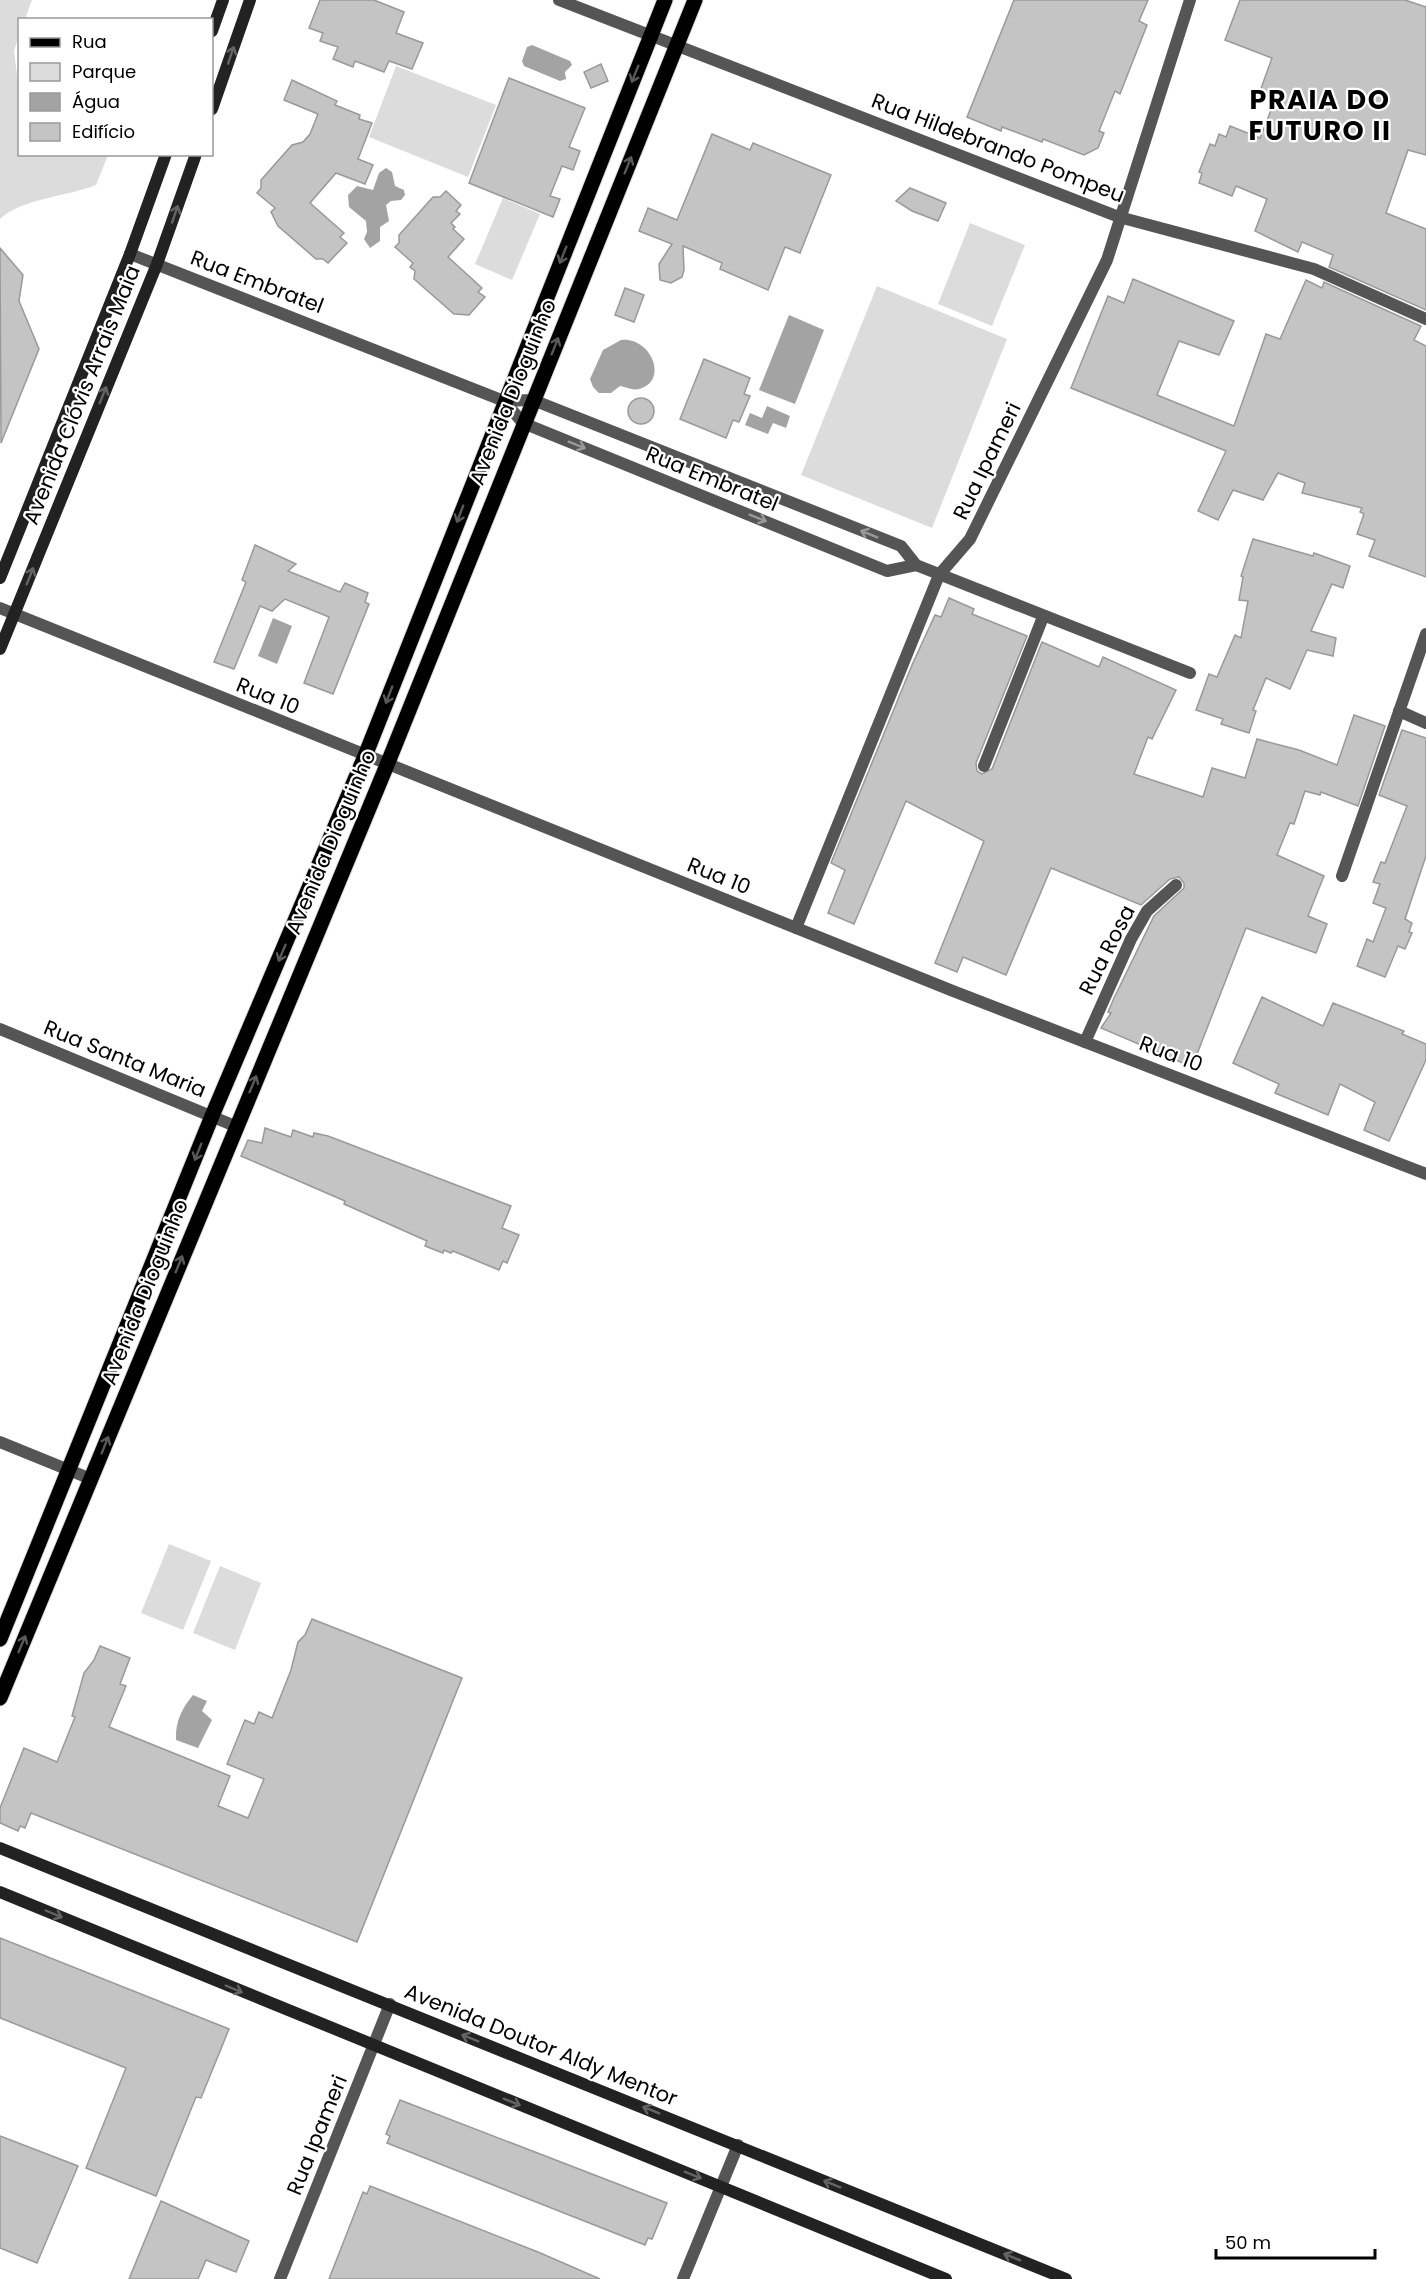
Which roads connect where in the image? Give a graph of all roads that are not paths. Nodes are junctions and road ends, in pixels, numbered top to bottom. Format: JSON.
{"nodes":[{"id":1,"x":223,"y":0,"type":"edge"},
{"id":2,"x":250,"y":0,"type":"edge"},
{"id":3,"x":559,"y":0,"type":"edge"},
{"id":4,"x":665,"y":0,"type":"edge"},
{"id":5,"x":695,"y":0,"type":"edge"},
{"id":6,"x":1190,"y":0,"type":"edge"},
{"id":7,"x":213,"y":28,"type":"edge"},
{"id":8,"x":651,"y":34,"type":"junction"},
{"id":9,"x":677,"y":44,"type":"junction"},
{"id":10,"x":213,"y":106,"type":"edge"},
{"id":11,"x":165,"y":156,"type":"edge"},
{"id":12,"x":195,"y":156,"type":"edge"},
{"id":13,"x":1119,"y":217,"type":"junction"},
{"id":14,"x":130,"y":254,"type":"junction"},
{"id":15,"x":157,"y":264,"type":"junction"},
{"id":16,"x":1426,"y":319,"type":"edge"},
{"id":17,"x":504,"y":400,"type":"junction"},
{"id":18,"x":533,"y":400,"type":"junction"},
{"id":19,"x":523,"y":423,"type":"junction"},
{"id":20,"x":916,"y":565,"type":"junction"},
{"id":21,"x":939,"y":575,"type":"junction"},
{"id":22,"x":0,"y":578,"type":"edge"},
{"id":23,"x":0,"y":608,"type":"edge"},
{"id":24,"x":14,"y":614,"type":"junction"},
{"id":25,"x":1043,"y":617,"type":"junction"},
{"id":26,"x":1426,"y":633,"type":"edge"},
{"id":27,"x":0,"y":649,"type":"edge"},
{"id":28,"x":1190,"y":673,"type":"dead end"},
{"id":29,"x":1399,"y":711,"type":"junction"},
{"id":30,"x":1426,"y":723,"type":"edge"},
{"id":31,"x":365,"y":756,"type":"junction"},
{"id":32,"x":387,"y":765,"type":"junction"},
{"id":33,"x":984,"y":766,"type":"dead end"},
{"id":34,"x":1342,"y":876,"type":"dead end"},
{"id":35,"x":1176,"y":885,"type":"dead end"},
{"id":36,"x":796,"y":928,"type":"junction"},
{"id":37,"x":0,"y":1029,"type":"edge"},
{"id":38,"x":1085,"y":1042,"type":"junction"},
{"id":39,"x":212,"y":1116,"type":"junction"},
{"id":40,"x":235,"y":1126,"type":"junction"},
{"id":41,"x":1426,"y":1174,"type":"edge"},
{"id":42,"x":0,"y":1442,"type":"edge"},
{"id":43,"x":68,"y":1470,"type":"junction"},
{"id":44,"x":91,"y":1479,"type":"junction"},
{"id":45,"x":0,"y":1640,"type":"edge"},
{"id":46,"x":0,"y":1698,"type":"edge"},
{"id":47,"x":0,"y":1848,"type":"edge"},
{"id":48,"x":0,"y":1892,"type":"edge"},
{"id":49,"x":390,"y":2004,"type":"junction"},
{"id":50,"x":373,"y":2047,"type":"junction"},
{"id":51,"x":738,"y":2145,"type":"junction"},
{"id":52,"x":720,"y":2186,"type":"junction"},
{"id":53,"x":280,"y":2279,"type":"edge"},
{"id":54,"x":684,"y":2279,"type":"edge"},
{"id":55,"x":946,"y":2279,"type":"edge"},
{"id":56,"x":1066,"y":2279,"type":"edge"}],
"edges":[{"from":1,"to":7,"type":"street"},
{"from":10,"to":2,"type":"street","one_way":true},
{"from":3,"to":8,"type":"street","name":"Rua Hildebrando Pompeu"},
{"from":4,"to":8,"type":"main road","name":"Avenida Dioguinho"},
{"from":5,"to":9,"type":"main road","name":"Avenida Dioguinho"},
{"from":6,"to":13,"type":"street","name":"Rua Ipameri"},
{"from":8,"to":9,"type":"street","name":"Rua Hildebrando Pompeu"},
{"from":8,"to":17,"type":"main road","name":"Avenida Dioguinho","one_way":true},
{"from":9,"to":13,"type":"street","name":"Rua Hildebrando Pompeu"},
{"from":18,"to":9,"type":"main road","name":"Avenida Dioguinho","one_way":true},
{"from":11,"to":14,"type":"street","name":"Avenida Clóvis Arrais Maia"},
{"from":15,"to":12,"type":"street","name":"Avenida Clóvis Arrais Maia","one_way":true},
{"from":13,"to":16,"type":"street","name":"Rua Hildebrando Pompeu"},
{"from":13,"to":21,"type":"street","name":"Rua Ipameri"},
{"from":14,"to":15,"type":"street","name":"Rua Embratel"},
{"from":14,"to":22,"type":"street","name":"Avenida Clóvis Arrais Maia"},
{"from":15,"to":17,"type":"street","name":"Rua Embratel"},
{"from":24,"to":15,"type":"street","name":"Avenida Clóvis Arrais Maia","one_way":true},
{"from":17,"to":18,"type":"street","name":"Rua Embratel"},
{"from":17,"to":19,"type":"street","name":"Rua Embratel"},
{"from":17,"to":31,"type":"main road","name":"Avenida Dioguinho","one_way":true},
{"from":18,"to":19,"type":"main road","name":"Avenida Dioguinho"},
{"from":20,"to":18,"type":"street","name":"Rua Embratel","one_way":true},
{"from":19,"to":20,"type":"street","name":"Rua Embratel","one_way":true},
{"from":19,"to":32,"type":"main road","name":"Avenida Dioguinho"},
{"from":20,"to":21,"type":"street","name":"Rua Embratel"},
{"from":21,"to":25,"type":"street","name":"Rua Embratel"},
{"from":21,"to":36,"type":"street","name":"Rua Ipameri"},
{"from":23,"to":24,"type":"street","name":"Rua 10"},
{"from":24,"to":27,"type":"street","name":"Avenida Clóvis Arrais Maia"},
{"from":24,"to":31,"type":"street","name":"Rua 10"},
{"from":25,"to":28,"type":"street","name":"Rua Embratel"},
{"from":25,"to":33,"type":"street"},
{"from":26,"to":29,"type":"street"},
{"from":29,"to":30,"type":"street"},
{"from":29,"to":34,"type":"street"},
{"from":31,"to":32,"type":"street","name":"Rua 10"},
{"from":31,"to":39,"type":"main road","name":"Avenida Dioguinho","one_way":true},
{"from":32,"to":36,"type":"street","name":"Rua 10"},
{"from":40,"to":32,"type":"main road","name":"Avenida Dioguinho","one_way":true},
{"from":35,"to":38,"type":"street","name":"Rua Rosa"},
{"from":36,"to":38,"type":"street","name":"Rua 10"},
{"from":37,"to":39,"type":"street","name":"Rua Santa Maria"},
{"from":38,"to":41,"type":"street","name":"Rua 10"},
{"from":39,"to":40,"type":"street","name":"Rua Santa Maria"},
{"from":39,"to":43,"type":"main road","name":"Avenida Dioguinho","one_way":true},
{"from":44,"to":40,"type":"main road","name":"Avenida Dioguinho","one_way":true},
{"from":42,"to":43,"type":"street"},
{"from":43,"to":44,"type":"street"},
{"from":43,"to":45,"type":"main road","name":"Avenida Dioguinho"},
{"from":46,"to":44,"type":"main road","name":"Avenida Dioguinho","one_way":true},
{"from":47,"to":49,"type":"street","name":"Avenida Doutor Aldy Mentor"},
{"from":48,"to":50,"type":"street","one_way":true},
{"from":49,"to":50,"type":"street","name":"Rua Ipameri"},
{"from":51,"to":49,"type":"street","name":"Avenida Doutor Aldy Mentor","one_way":true},
{"from":50,"to":52,"type":"street","one_way":true},
{"from":50,"to":53,"type":"street","name":"Rua Ipameri"},
{"from":51,"to":52,"type":"street"},
{"from":56,"to":51,"type":"street","name":"Avenida Doutor Aldy Mentor","one_way":true},
{"from":52,"to":54,"type":"street"},
{"from":52,"to":55,"type":"street"}]}
